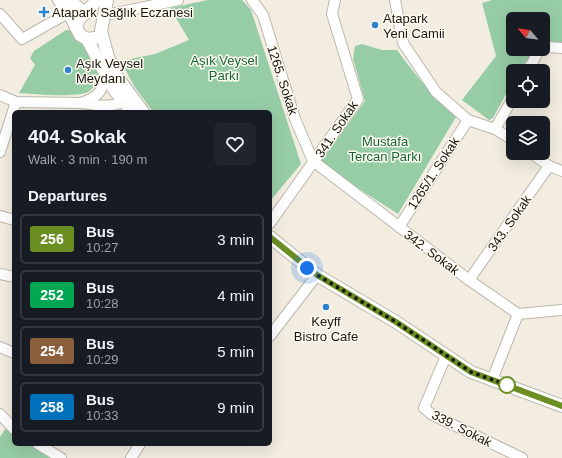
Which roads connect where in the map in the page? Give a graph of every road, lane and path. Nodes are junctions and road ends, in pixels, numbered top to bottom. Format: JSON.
{"nodes":[{"id":1,"x":59,"y":0,"type":"edge"},
{"id":2,"x":70,"y":0,"type":"edge"},
{"id":3,"x":97,"y":0,"type":"edge"},
{"id":4,"x":107,"y":0,"type":"edge"},
{"id":5,"x":178,"y":0,"type":"edge"},
{"id":6,"x":252,"y":0,"type":"edge"},
{"id":7,"x":335,"y":0,"type":"edge"},
{"id":8,"x":395,"y":0,"type":"edge"},
{"id":9,"x":68,"y":13,"type":"junction"},
{"id":10,"x":0,"y":14,"type":"edge"},
{"id":11,"x":85,"y":14,"type":"junction"},
{"id":12,"x":111,"y":14,"type":"dead end"},
{"id":13,"x":76,"y":27,"type":"junction"},
{"id":14,"x":102,"y":27,"type":"junction"},
{"id":15,"x":87,"y":39,"type":"junction"},
{"id":16,"x":550,"y":47,"type":"edge"},
{"id":17,"x":562,"y":48,"type":"edge"},
{"id":18,"x":106,"y":73,"type":"junction"},
{"id":19,"x":0,"y":96,"type":"edge"},
{"id":20,"x":16,"y":102,"type":"junction"},
{"id":21,"x":81,"y":103,"type":"junction"},
{"id":22,"x":117,"y":106,"type":"edge"},
{"id":23,"x":508,"y":108,"type":"edge"},
{"id":24,"x":13,"y":110,"type":"edge"},
{"id":25,"x":127,"y":110,"type":"edge"},
{"id":26,"x":142,"y":110,"type":"edge"},
{"id":27,"x":12,"y":114,"type":"edge"},
{"id":28,"x":468,"y":120,"type":"junction"},
{"id":29,"x":496,"y":129,"type":"junction"},
{"id":30,"x":506,"y":135,"type":"edge"},
{"id":31,"x":0,"y":152,"type":"edge"},
{"id":32,"x":540,"y":160,"type":"edge"},
{"id":33,"x":313,"y":161,"type":"junction"},
{"id":34,"x":548,"y":166,"type":"junction"},
{"id":35,"x":562,"y":171,"type":"edge"},
{"id":36,"x":0,"y":216,"type":"edge"},
{"id":37,"x":12,"y":219,"type":"edge"},
{"id":38,"x":272,"y":220,"type":"edge"},
{"id":39,"x":399,"y":227,"type":"junction"},
{"id":40,"x":272,"y":240,"type":"edge"},
{"id":41,"x":0,"y":274,"type":"edge"},
{"id":42,"x":317,"y":275,"type":"junction"},
{"id":43,"x":12,"y":277,"type":"edge"},
{"id":44,"x":469,"y":280,"type":"junction"},
{"id":45,"x":562,"y":310,"type":"edge"},
{"id":46,"x":518,"y":314,"type":"junction"},
{"id":47,"x":272,"y":333,"type":"edge"},
{"id":48,"x":0,"y":347,"type":"edge"},
{"id":49,"x":12,"y":351,"type":"edge"},
{"id":50,"x":446,"y":356,"type":"junction"},
{"id":51,"x":492,"y":380,"type":"junction"},
{"id":52,"x":562,"y":406,"type":"edge"},
{"id":53,"x":0,"y":414,"type":"edge"},
{"id":54,"x":12,"y":426,"type":"edge"},
{"id":55,"x":41,"y":446,"type":"edge"},
{"id":56,"x":139,"y":446,"type":"edge"},
{"id":57,"x":61,"y":458,"type":"edge"},
{"id":58,"x":131,"y":458,"type":"edge"},
{"id":59,"x":522,"y":458,"type":"edge"}],
"edges":[{"from":1,"to":9,"type":"street"},
{"from":2,"to":11,"type":"street"},
{"from":3,"to":11,"type":"street"},
{"from":4,"to":14,"type":"street"},
{"from":5,"to":12,"type":"street"},
{"from":6,"to":33,"type":"street","name":"1265. Sokak"},
{"from":7,"to":33,"type":"street","name":"341. Sokak"},
{"from":8,"to":28,"type":"street"},
{"from":9,"to":10,"type":"street"},
{"from":9,"to":13,"type":"street"},
{"from":11,"to":13,"type":"street"},
{"from":11,"to":14,"type":"street"},
{"from":13,"to":15,"type":"street"},
{"from":14,"to":15,"type":"street"},
{"from":14,"to":26,"type":"street"},
{"from":15,"to":18,"type":"street"},
{"from":16,"to":17,"type":"street"},
{"from":18,"to":21,"type":"street"},
{"from":18,"to":22,"type":"street"},
{"from":19,"to":20,"type":"street"},
{"from":20,"to":21,"type":"street"},
{"from":20,"to":24,"type":"street"},
{"from":21,"to":22,"type":"street"},
{"from":22,"to":25,"type":"street"},
{"from":23,"to":29,"type":"street"},
{"from":27,"to":31,"type":"street"},
{"from":28,"to":29,"type":"street"},
{"from":28,"to":39,"type":"street","name":"1265/1. Sokak"},
{"from":29,"to":30,"type":"street"},
{"from":32,"to":34,"type":"street"},
{"from":33,"to":38,"type":"street","name":"341. Sokak"},
{"from":33,"to":39,"type":"street","name":"342. Sokak"},
{"from":34,"to":35,"type":"street"},
{"from":34,"to":44,"type":"street","name":"343. Sokak"},
{"from":36,"to":37,"type":"street"},
{"from":39,"to":44,"type":"street","name":"342. Sokak"},
{"from":40,"to":42,"type":"street"},
{"from":41,"to":43,"type":"street"},
{"from":42,"to":47,"type":"street"},
{"from":42,"to":50,"type":"street"},
{"from":44,"to":46,"type":"street","name":"342. Sokak"},
{"from":45,"to":46,"type":"street"},
{"from":46,"to":51,"type":"street"},
{"from":48,"to":49,"type":"street"},
{"from":50,"to":51,"type":"street"},
{"from":50,"to":59,"type":"street","name":"339. Sokak"},
{"from":51,"to":52,"type":"street"},
{"from":53,"to":54,"type":"street"},
{"from":55,"to":57,"type":"street"},
{"from":56,"to":58,"type":"street"}]}
